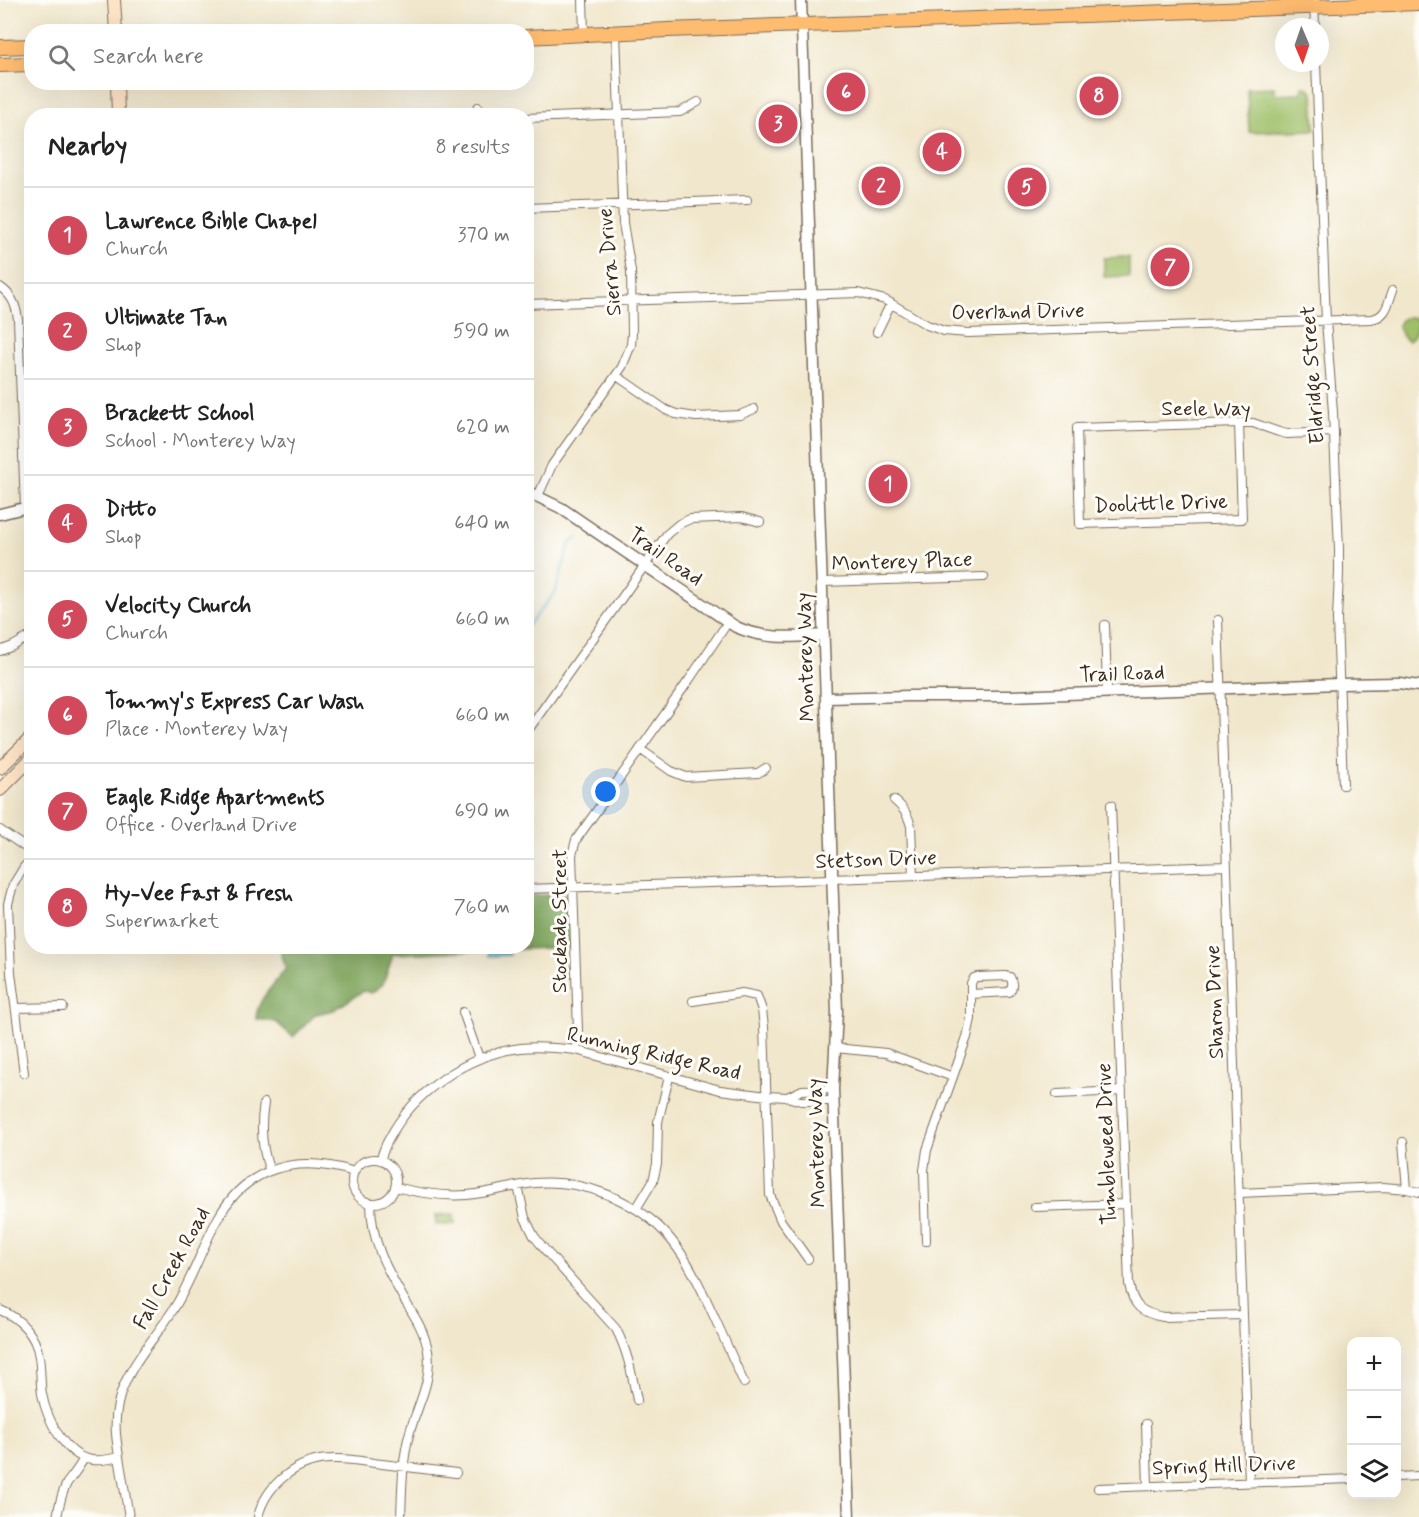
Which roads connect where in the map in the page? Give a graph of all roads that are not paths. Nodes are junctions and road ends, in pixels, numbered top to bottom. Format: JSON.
{"nodes":[{"id":1,"x":114,"y":0,"type":"edge"},
{"id":2,"x":583,"y":0,"type":"edge"},
{"id":3,"x":801,"y":0,"type":"edge"},
{"id":4,"x":1419,"y":3,"type":"edge"},
{"id":5,"x":1314,"y":4,"type":"edge"},
{"id":6,"x":116,"y":24,"type":"edge"},
{"id":7,"x":802,"y":25,"type":"junction"},
{"id":8,"x":616,"y":33,"type":"junction"},
{"id":9,"x":584,"y":34,"type":"junction"},
{"id":10,"x":534,"y":37,"type":"edge"},
{"id":11,"x":24,"y":46,"type":"edge"},
{"id":12,"x":0,"y":47,"type":"edge"},
{"id":13,"x":24,"y":64,"type":"edge"},
{"id":14,"x":0,"y":65,"type":"edge"},
{"id":15,"x":1316,"y":72,"type":"edge"},
{"id":16,"x":117,"y":90,"type":"edge"},
{"id":17,"x":698,"y":102,"type":"dead end"},
{"id":18,"x":118,"y":108,"type":"edge"},
{"id":19,"x":619,"y":114,"type":"junction"},
{"id":20,"x":534,"y":118,"type":"edge"},
{"id":21,"x":747,"y":200,"type":"dead end"},
{"id":22,"x":622,"y":204,"type":"junction"},
{"id":23,"x":534,"y":208,"type":"edge"},
{"id":24,"x":0,"y":287,"type":"edge"},
{"id":25,"x":1393,"y":290,"type":"dead end"},
{"id":26,"x":812,"y":294,"type":"junction"},
{"id":27,"x":631,"y":300,"type":"junction"},
{"id":28,"x":891,"y":303,"type":"junction"},
{"id":29,"x":534,"y":304,"type":"edge"},
{"id":30,"x":1326,"y":321,"type":"junction"},
{"id":31,"x":877,"y":332,"type":"dead end"},
{"id":32,"x":617,"y":376,"type":"junction"},
{"id":33,"x":754,"y":409,"type":"dead end"},
{"id":34,"x":1239,"y":423,"type":"junction"},
{"id":35,"x":24,"y":432,"type":"edge"},
{"id":36,"x":1334,"y":432,"type":"junction"},
{"id":37,"x":534,"y":494,"type":"edge"},
{"id":38,"x":538,"y":496,"type":"junction"},
{"id":39,"x":24,"y":508,"type":"edge"},
{"id":40,"x":0,"y":514,"type":"edge"},
{"id":41,"x":760,"y":522,"type":"dead end"},
{"id":42,"x":1080,"y":524,"type":"joint"},
{"id":43,"x":645,"y":565,"type":"junction"},
{"id":44,"x":984,"y":577,"type":"dead end"},
{"id":45,"x":822,"y":582,"type":"junction"},
{"id":46,"x":1218,"y":620,"type":"dead end"},
{"id":47,"x":728,"y":622,"type":"junction"},
{"id":48,"x":1105,"y":625,"type":"dead end"},
{"id":49,"x":824,"y":635,"type":"junction"},
{"id":50,"x":24,"y":640,"type":"edge"},
{"id":51,"x":0,"y":651,"type":"edge"},
{"id":52,"x":1338,"y":684,"type":"junction"},
{"id":53,"x":1419,"y":686,"type":"edge"},
{"id":54,"x":1221,"y":688,"type":"junction"},
{"id":55,"x":1107,"y":692,"type":"junction"},
{"id":56,"x":826,"y":698,"type":"junction"},
{"id":57,"x":534,"y":722,"type":"edge"},
{"id":58,"x":24,"y":745,"type":"edge"},
{"id":59,"x":640,"y":749,"type":"junction"},
{"id":60,"x":24,"y":766,"type":"edge"},
{"id":61,"x":0,"y":768,"type":"edge"},
{"id":62,"x":766,"y":768,"type":"dead end"},
{"id":63,"x":1343,"y":785,"type":"dead end"},
{"id":64,"x":0,"y":790,"type":"edge"},
{"id":65,"x":894,"y":800,"type":"dead end"},
{"id":66,"x":1111,"y":805,"type":"dead end"},
{"id":67,"x":0,"y":830,"type":"edge"},
{"id":68,"x":24,"y":846,"type":"edge"},
{"id":69,"x":1226,"y":866,"type":"junction"},
{"id":70,"x":24,"y":867,"type":"edge"},
{"id":71,"x":1114,"y":870,"type":"junction"},
{"id":72,"x":913,"y":876,"type":"junction"},
{"id":73,"x":831,"y":878,"type":"junction"},
{"id":74,"x":574,"y":888,"type":"junction"},
{"id":75,"x":534,"y":889,"type":"edge"},
{"id":76,"x":971,"y":994,"type":"junction"},
{"id":77,"x":693,"y":1001,"type":"dead end"},
{"id":78,"x":63,"y":1007,"type":"dead end"},
{"id":79,"x":16,"y":1008,"type":"junction"},
{"id":80,"x":463,"y":1012,"type":"dead end"},
{"id":81,"x":835,"y":1048,"type":"junction"},
{"id":82,"x":576,"y":1050,"type":"junction"},
{"id":83,"x":479,"y":1058,"type":"junction"},
{"id":84,"x":24,"y":1073,"type":"dead end"},
{"id":85,"x":669,"y":1077,"type":"junction"},
{"id":86,"x":953,"y":1077,"type":"junction"},
{"id":87,"x":833,"y":1089,"type":"junction"},
{"id":88,"x":1122,"y":1091,"type":"junction"},
{"id":89,"x":1057,"y":1094,"type":"dead end"},
{"id":90,"x":767,"y":1096,"type":"junction"},
{"id":91,"x":787,"y":1097,"type":"junction"},
{"id":92,"x":833,"y":1101,"type":"junction"},
{"id":93,"x":264,"y":1103,"type":"dead end"},
{"id":94,"x":1403,"y":1142,"type":"dead end"},
{"id":95,"x":380,"y":1160,"type":"junction"},
{"id":96,"x":270,"y":1171,"type":"junction"},
{"id":97,"x":354,"y":1172,"type":"junction"},
{"id":98,"x":518,"y":1186,"type":"junction"},
{"id":99,"x":395,"y":1188,"type":"junction"},
{"id":100,"x":1407,"y":1189,"type":"junction"},
{"id":101,"x":1419,"y":1192,"type":"edge"},
{"id":102,"x":1239,"y":1193,"type":"junction"},
{"id":103,"x":371,"y":1203,"type":"junction"},
{"id":104,"x":1126,"y":1204,"type":"junction"},
{"id":105,"x":1035,"y":1207,"type":"dead end"},
{"id":106,"x":636,"y":1209,"type":"junction"},
{"id":107,"x":926,"y":1240,"type":"dead end"},
{"id":108,"x":808,"y":1258,"type":"dead end"},
{"id":109,"x":0,"y":1310,"type":"edge"},
{"id":110,"x":1243,"y":1315,"type":"junction"},
{"id":111,"x":744,"y":1383,"type":"dead end"},
{"id":112,"x":636,"y":1400,"type":"dead end"},
{"id":113,"x":1146,"y":1424,"type":"dead end"},
{"id":114,"x":119,"y":1457,"type":"junction"},
{"id":115,"x":84,"y":1458,"type":"junction"},
{"id":116,"x":403,"y":1467,"type":"junction"},
{"id":117,"x":456,"y":1473,"type":"dead end"},
{"id":118,"x":1419,"y":1476,"type":"edge"},
{"id":119,"x":1401,"y":1477,"type":"edge"},
{"id":120,"x":1347,"y":1479,"type":"edge"},
{"id":121,"x":1249,"y":1482,"type":"junction"},
{"id":122,"x":1148,"y":1486,"type":"junction"},
{"id":123,"x":1098,"y":1488,"type":"dead end"},
{"id":124,"x":57,"y":1517,"type":"edge"},
{"id":125,"x":129,"y":1517,"type":"edge"},
{"id":126,"x":258,"y":1517,"type":"edge"},
{"id":127,"x":401,"y":1517,"type":"edge"},
{"id":128,"x":849,"y":1517,"type":"edge"}],
"edges":[{"from":1,"to":6,"type":"main road"},
{"from":2,"to":9,"type":"street"},
{"from":3,"to":7,"type":"street","name":"Monterey Way"},
{"from":4,"to":5,"type":"main road"},
{"from":5,"to":7,"type":"main road"},
{"from":7,"to":8,"type":"main road"},
{"from":7,"to":26,"type":"street","name":"Monterey Way"},
{"from":8,"to":9,"type":"main road"},
{"from":8,"to":19,"type":"street","name":"Sierra Drive"},
{"from":9,"to":10,"type":"main road"},
{"from":11,"to":12,"type":"main road"},
{"from":13,"to":14,"type":"main road"},
{"from":15,"to":30,"type":"street","name":"Eldridge Street"},
{"from":16,"to":18,"type":"main road"},
{"from":17,"to":19,"type":"street"},
{"from":19,"to":20,"type":"street"},
{"from":19,"to":22,"type":"street","name":"Sierra Drive"},
{"from":21,"to":22,"type":"street"},
{"from":22,"to":23,"type":"street"},
{"from":22,"to":27,"type":"street","name":"Sierra Drive"},
{"from":24,"to":35,"type":"street"},
{"from":25,"to":30,"type":"street","name":"Overland Drive"},
{"from":26,"to":27,"type":"street","name":"Overland Drive"},
{"from":26,"to":28,"type":"street","name":"Overland Drive"},
{"from":26,"to":45,"type":"street","name":"Monterey Way"},
{"from":27,"to":29,"type":"street","name":"Overland Drive"},
{"from":27,"to":32,"type":"street","name":"Sierra Drive"},
{"from":28,"to":30,"type":"street","name":"Overland Drive"},
{"from":28,"to":31,"type":"street"},
{"from":30,"to":36,"type":"street","name":"Eldridge Street"},
{"from":32,"to":33,"type":"street"},
{"from":32,"to":38,"type":"street","name":"Sierra Drive"},
{"from":34,"to":36,"type":"street","name":"Seele Way"},
{"from":34,"to":42,"type":"street","name":"Seele Way"},
{"from":34,"to":42,"type":"street","name":"Doolittle Drive"},
{"from":36,"to":52,"type":"street","name":"Eldridge Street"},
{"from":37,"to":38,"type":"street","name":"Trail Road"},
{"from":38,"to":43,"type":"street","name":"Trail Road"},
{"from":39,"to":40,"type":"street"},
{"from":41,"to":43,"type":"street"},
{"from":43,"to":47,"type":"street","name":"Trail Road"},
{"from":43,"to":57,"type":"street"},
{"from":44,"to":45,"type":"street","name":"Monterey Place"},
{"from":45,"to":49,"type":"street","name":"Monterey Way"},
{"from":46,"to":54,"type":"street","name":"Sharon Drive"},
{"from":47,"to":49,"type":"street","name":"Trail Road"},
{"from":47,"to":59,"type":"street","name":"Stockade Street"},
{"from":48,"to":55,"type":"street"},
{"from":49,"to":56,"type":"street","name":"Monterey Way"},
{"from":50,"to":51,"type":"street"},
{"from":52,"to":53,"type":"street","name":"Trail Road"},
{"from":52,"to":54,"type":"street","name":"Trail Road"},
{"from":52,"to":63,"type":"street","name":"Eldridge Street"},
{"from":54,"to":55,"type":"street","name":"Trail Road"},
{"from":54,"to":69,"type":"street","name":"Sharon Drive"},
{"from":55,"to":56,"type":"street","name":"Trail Road"},
{"from":56,"to":73,"type":"street","name":"Monterey Way"},
{"from":58,"to":61,"type":"main road"},
{"from":59,"to":62,"type":"street"},
{"from":59,"to":74,"type":"street","name":"Stockade Street"},
{"from":60,"to":64,"type":"main road"},
{"from":65,"to":72,"type":"street"},
{"from":66,"to":71,"type":"street","name":"Tumbleweed Drive"},
{"from":67,"to":68,"type":"street"},
{"from":69,"to":71,"type":"street","name":"Stetson Drive"},
{"from":69,"to":102,"type":"street","name":"Sharon Drive"},
{"from":70,"to":79,"type":"street"},
{"from":71,"to":72,"type":"street","name":"Stetson Drive"},
{"from":71,"to":88,"type":"street","name":"Tumbleweed Drive"},
{"from":72,"to":73,"type":"street","name":"Stetson Drive"},
{"from":73,"to":74,"type":"street","name":"Stetson Drive"},
{"from":73,"to":81,"type":"street","name":"Monterey Way"},
{"from":74,"to":75,"type":"street","name":"Stetson Drive"},
{"from":74,"to":82,"type":"street","name":"Stockade Street"},
{"from":76,"to":76,"type":"street"},
{"from":76,"to":86,"type":"street"},
{"from":77,"to":90,"type":"street"},
{"from":78,"to":79,"type":"street"},
{"from":79,"to":84,"type":"street"},
{"from":80,"to":83,"type":"street"},
{"from":81,"to":86,"type":"street"},
{"from":81,"to":87,"type":"street","name":"Monterey Way"},
{"from":82,"to":83,"type":"street","name":"Running Ridge Road"},
{"from":82,"to":85,"type":"street","name":"Running Ridge Road"},
{"from":83,"to":95,"type":"street","name":"Running Ridge Road"},
{"from":85,"to":90,"type":"street","name":"Running Ridge Road"},
{"from":85,"to":106,"type":"street"},
{"from":86,"to":107,"type":"street"},
{"from":87,"to":91,"type":"street","name":"Running Ridge Road"},
{"from":87,"to":92,"type":"street","name":"Monterey Way"},
{"from":88,"to":89,"type":"street"},
{"from":88,"to":104,"type":"street","name":"Tumbleweed Drive"},
{"from":90,"to":91,"type":"street","name":"Running Ridge Road"},
{"from":90,"to":108,"type":"street"},
{"from":91,"to":92,"type":"street","name":"Running Ridge Road"},
{"from":92,"to":128,"type":"street","name":"Monterey Way"},
{"from":93,"to":96,"type":"street"},
{"from":94,"to":100,"type":"street"},
{"from":95,"to":97,"type":"street"},
{"from":95,"to":99,"type":"street"},
{"from":96,"to":97,"type":"street","name":"Fall Creek Road"},
{"from":96,"to":114,"type":"street","name":"Fall Creek Road"},
{"from":97,"to":103,"type":"street"},
{"from":98,"to":99,"type":"street"},
{"from":98,"to":106,"type":"street"},
{"from":98,"to":112,"type":"street"},
{"from":99,"to":103,"type":"street"},
{"from":100,"to":101,"type":"street"},
{"from":100,"to":102,"type":"street"},
{"from":102,"to":110,"type":"street","name":"Sharon Drive"},
{"from":103,"to":116,"type":"street"},
{"from":104,"to":105,"type":"street"},
{"from":104,"to":110,"type":"street","name":"Tumbleweed Drive"},
{"from":106,"to":111,"type":"street"},
{"from":109,"to":115,"type":"street"},
{"from":110,"to":121,"type":"street","name":"Sharon Drive"},
{"from":113,"to":122,"type":"street"},
{"from":114,"to":115,"type":"street"},
{"from":114,"to":125,"type":"street","name":"Fall Creek Road"},
{"from":115,"to":124,"type":"street"},
{"from":116,"to":117,"type":"street"},
{"from":116,"to":126,"type":"street"},
{"from":116,"to":127,"type":"street"},
{"from":118,"to":119,"type":"street"},
{"from":120,"to":121,"type":"street","name":"Spring Hill Drive"},
{"from":121,"to":122,"type":"street","name":"Spring Hill Drive"},
{"from":122,"to":123,"type":"street","name":"Spring Hill Drive"}]}
